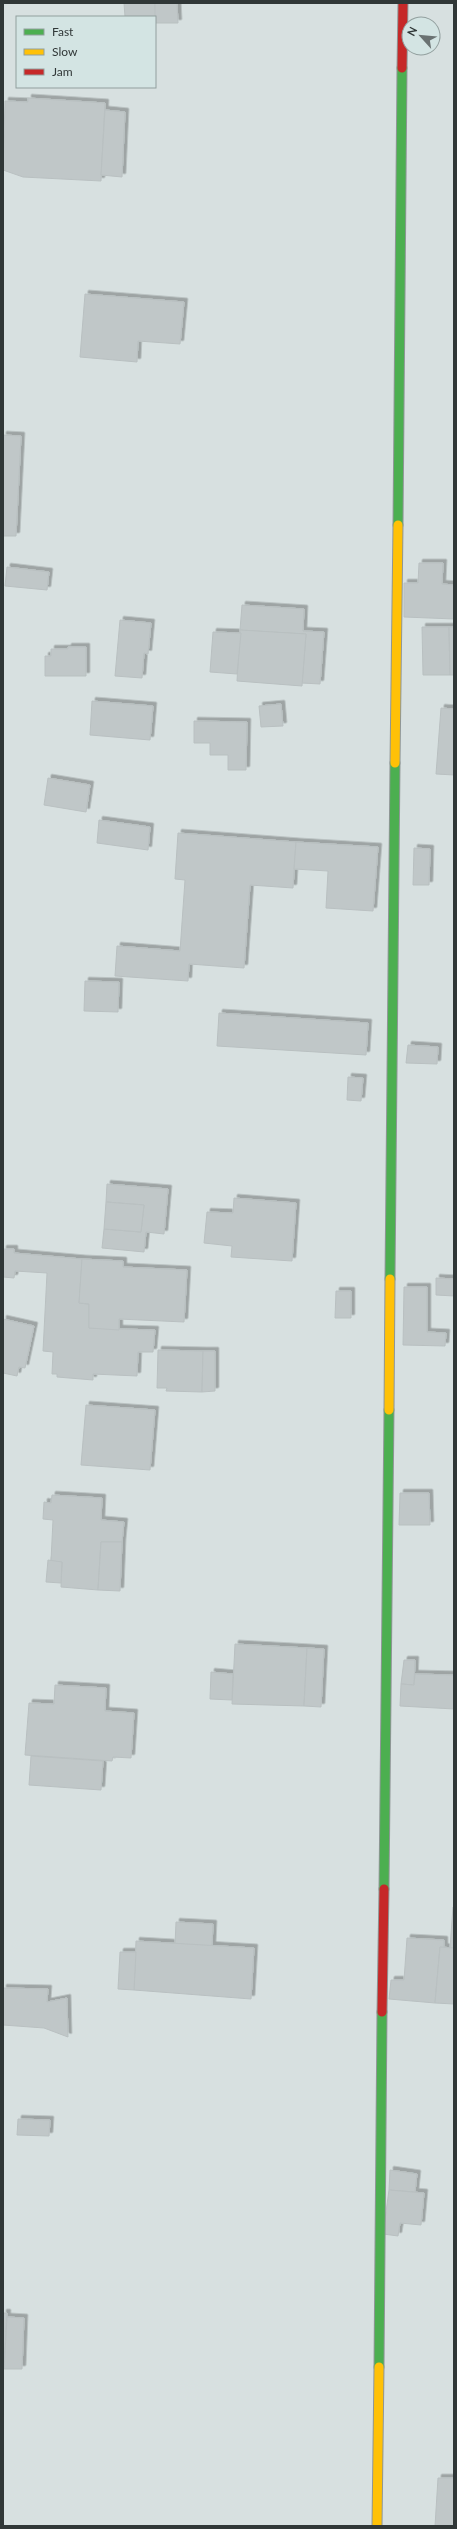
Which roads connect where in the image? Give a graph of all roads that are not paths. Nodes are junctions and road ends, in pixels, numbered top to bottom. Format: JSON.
{"nodes":[{"id":1,"x":403,"y":3,"type":"edge"},
{"id":2,"x":377,"y":2526,"type":"edge"}],
"edges":[{"from":1,"to":2,"type":"street"}]}
